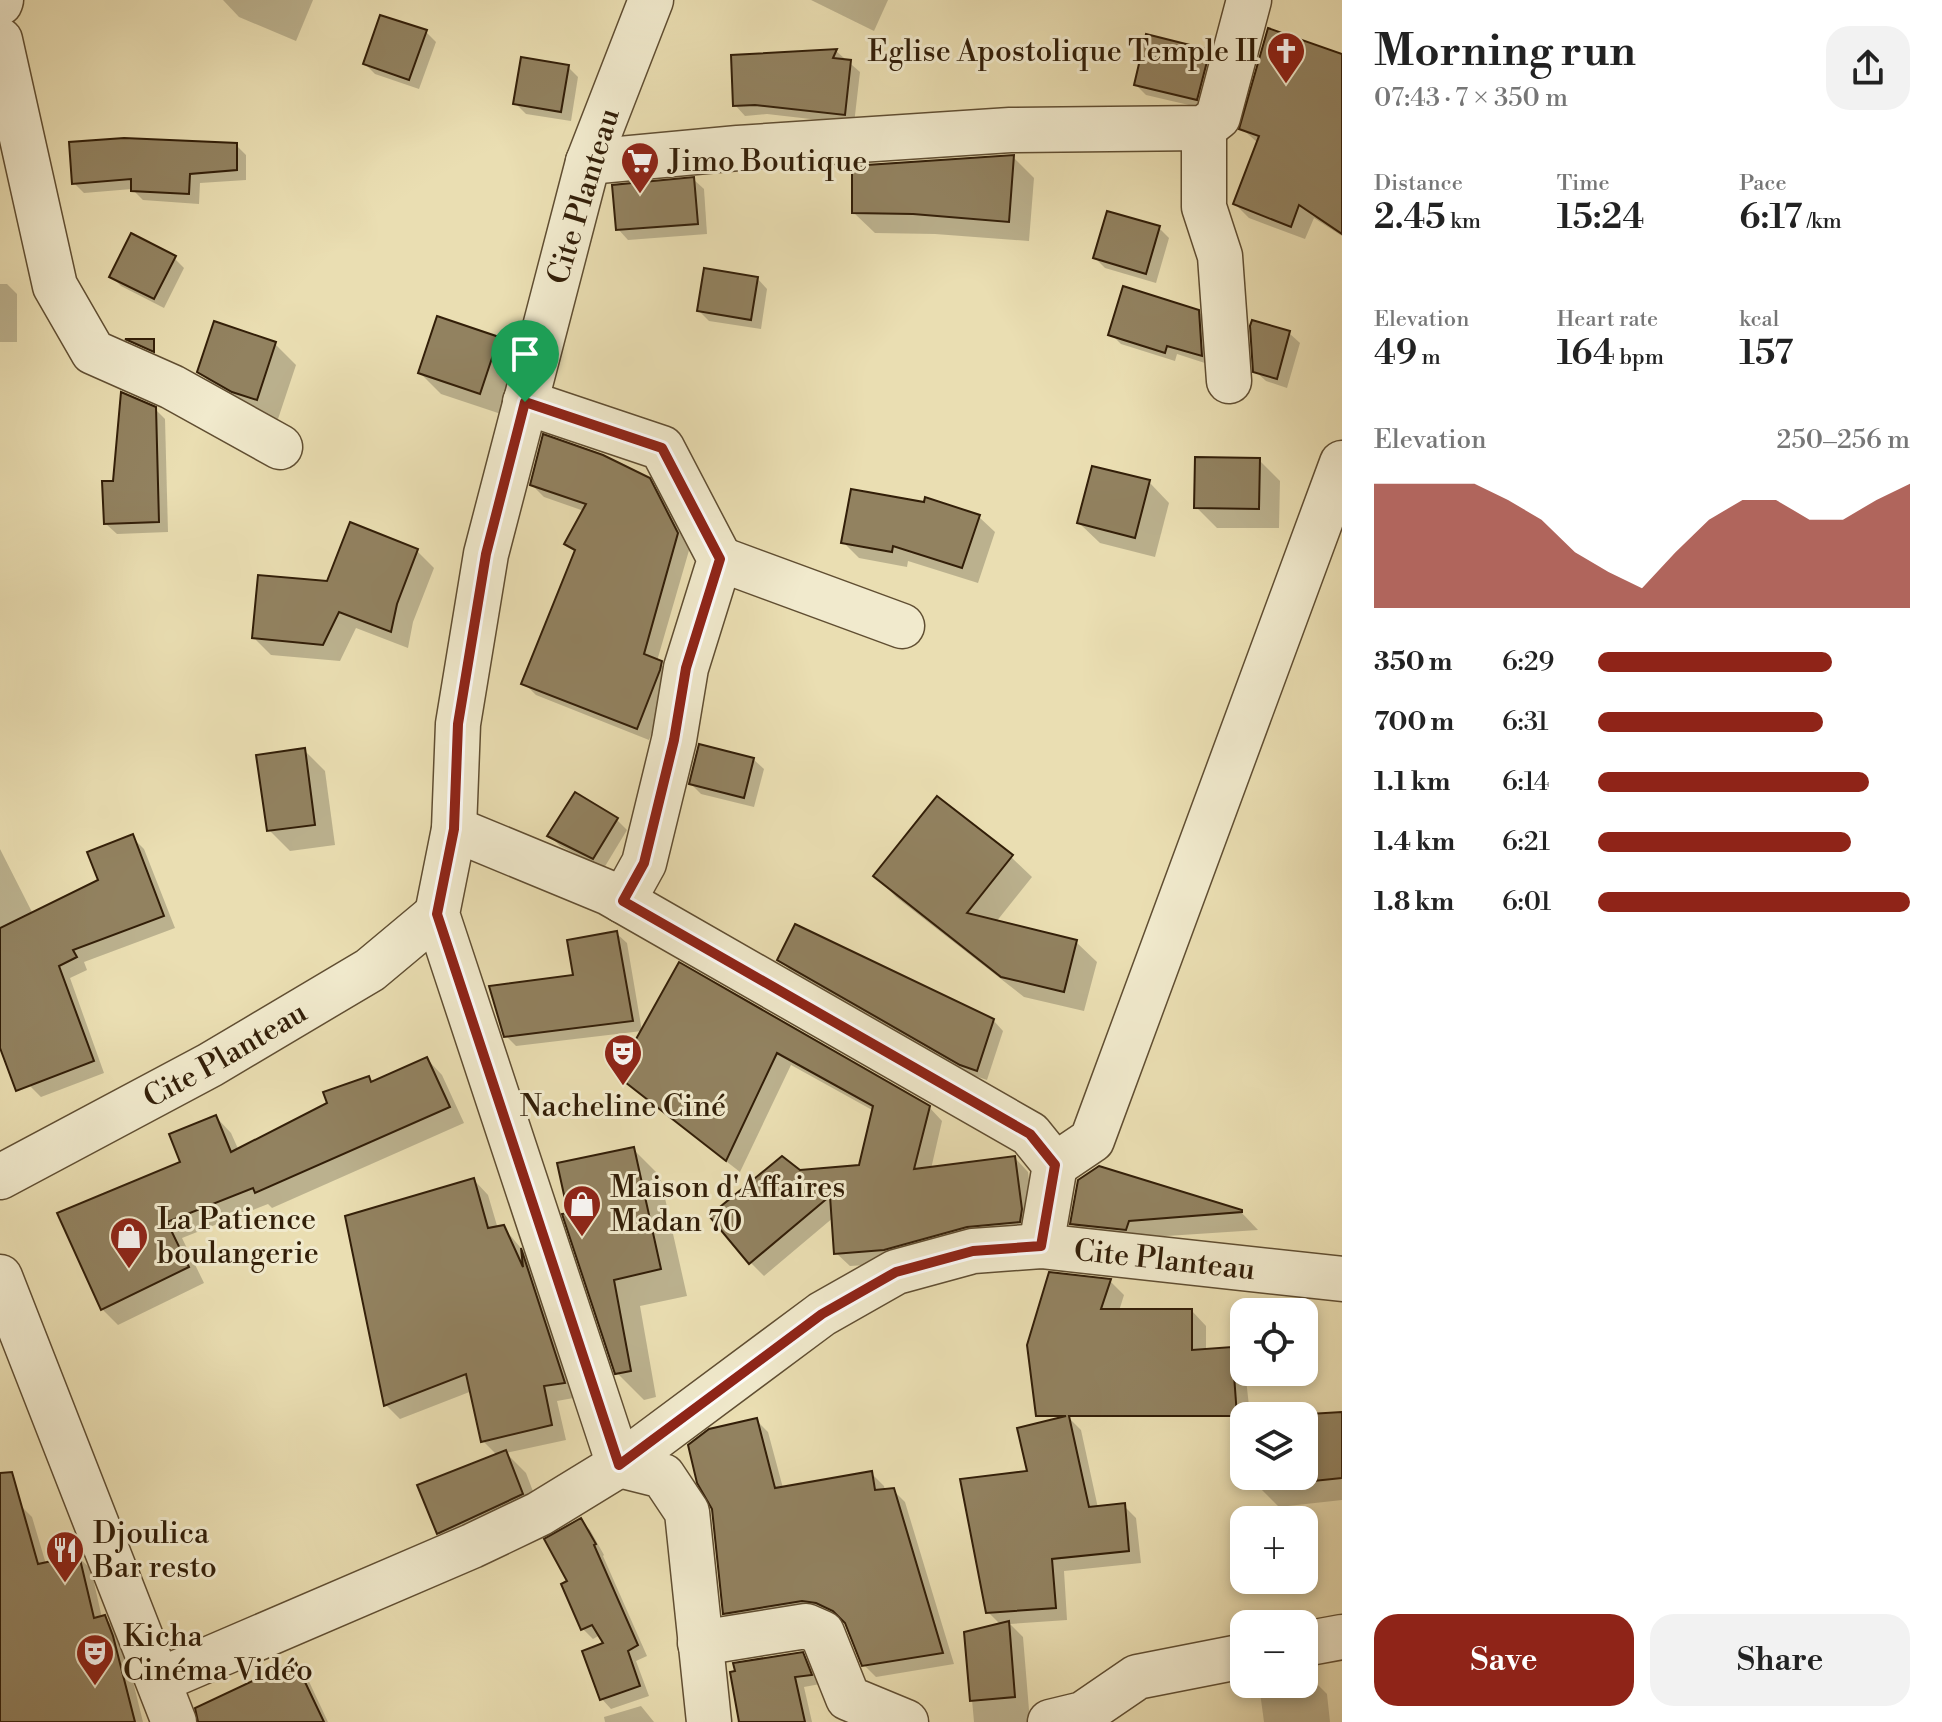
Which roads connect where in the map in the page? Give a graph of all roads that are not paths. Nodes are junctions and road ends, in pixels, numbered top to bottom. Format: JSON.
{"nodes":[{"id":1,"x":651,"y":0,"type":"edge"},
{"id":2,"x":1249,"y":0,"type":"edge"},
{"id":3,"x":0,"y":40,"type":"edge"},
{"id":4,"x":1204,"y":128,"type":"junction"},
{"id":5,"x":588,"y":162,"type":"junction"},
{"id":6,"x":1229,"y":381,"type":"dead end"},
{"id":7,"x":525,"y":402,"type":"junction"},
{"id":8,"x":280,"y":447,"type":"dead end"},
{"id":9,"x":1342,"y":463,"type":"edge"},
{"id":10,"x":720,"y":559,"type":"junction"},
{"id":11,"x":902,"y":626,"type":"dead end"},
{"id":12,"x":454,"y":829,"type":"junction"},
{"id":13,"x":623,"y":901,"type":"junction"},
{"id":14,"x":437,"y":914,"type":"junction"},
{"id":15,"x":1055,"y":1165,"type":"junction"},
{"id":16,"x":0,"y":1177,"type":"edge"},
{"id":17,"x":1041,"y":1246,"type":"junction"},
{"id":18,"x":0,"y":1277,"type":"edge"},
{"id":19,"x":1342,"y":1279,"type":"edge"},
{"id":20,"x":619,"y":1465,"type":"junction"},
{"id":21,"x":1342,"y":1637,"type":"edge"},
{"id":22,"x":1318,"y":1641,"type":"edge"},
{"id":23,"x":700,"y":1643,"type":"junction"},
{"id":24,"x":1230,"y":1659,"type":"edge"},
{"id":25,"x":160,"y":1680,"type":"junction"},
{"id":26,"x":174,"y":1722,"type":"edge"},
{"id":27,"x":709,"y":1722,"type":"edge"},
{"id":28,"x":906,"y":1722,"type":"edge"},
{"id":29,"x":1050,"y":1722,"type":"edge"}],
"edges":[{"from":1,"to":5,"type":"street","name":"Cite Planteau"},
{"from":2,"to":4,"type":"street"},
{"from":3,"to":8,"type":"street"},
{"from":4,"to":5,"type":"street"},
{"from":4,"to":6,"type":"street"},
{"from":5,"to":7,"type":"street","name":"Cite Planteau"},
{"from":7,"to":10,"type":"street"},
{"from":7,"to":12,"type":"street","name":"Cite Planteau"},
{"from":9,"to":15,"type":"street"},
{"from":10,"to":11,"type":"street"},
{"from":10,"to":13,"type":"street"},
{"from":12,"to":13,"type":"street"},
{"from":12,"to":14,"type":"street","name":"Cite Planteau"},
{"from":13,"to":15,"type":"street"},
{"from":14,"to":16,"type":"street","name":"Cite Planteau"},
{"from":14,"to":20,"type":"street","name":"Cite Planteau"},
{"from":15,"to":17,"type":"street"},
{"from":17,"to":19,"type":"street","name":"Cite Planteau"},
{"from":17,"to":20,"type":"street","name":"Cite Planteau"},
{"from":18,"to":25,"type":"street"},
{"from":20,"to":23,"type":"street"},
{"from":20,"to":25,"type":"street","name":"Cite Planteau"},
{"from":21,"to":22,"type":"street"},
{"from":23,"to":27,"type":"street"},
{"from":23,"to":28,"type":"street"},
{"from":24,"to":29,"type":"street"},
{"from":25,"to":26,"type":"street"}]}
